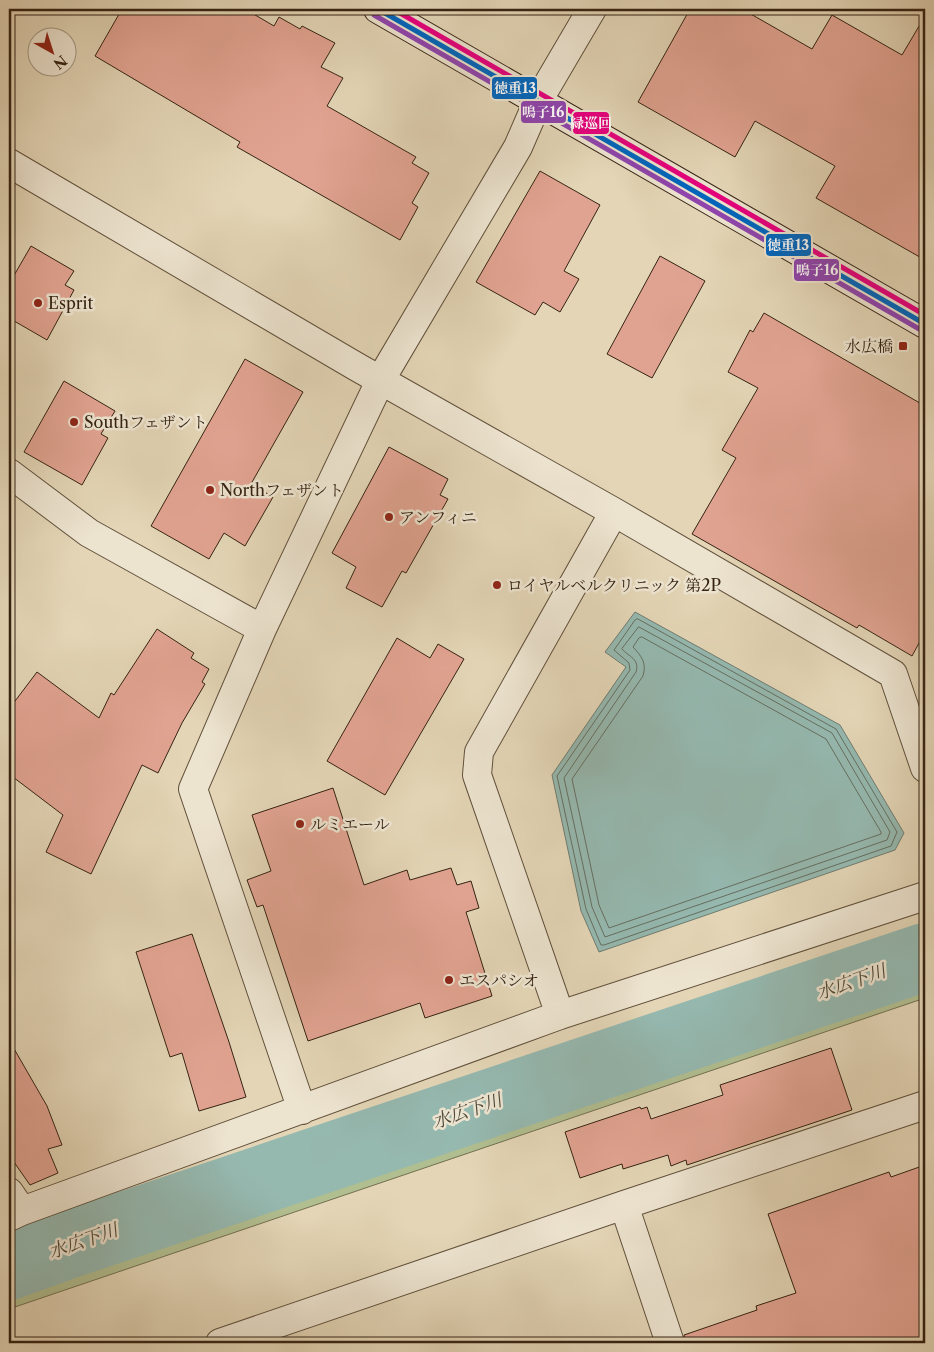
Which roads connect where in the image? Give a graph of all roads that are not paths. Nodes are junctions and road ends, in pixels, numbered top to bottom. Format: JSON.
{"nodes":[{"id":1,"x":378,"y":9,"type":"edge"},
{"id":2,"x":592,"y":9,"type":"edge"},
{"id":3,"x":538,"y":101,"type":"junction"},
{"id":4,"x":9,"y":163,"type":"edge"},
{"id":5,"x":925,"y":324,"type":"edge"},
{"id":6,"x":381,"y":379,"type":"junction"},
{"id":7,"x":9,"y":473,"type":"edge"},
{"id":8,"x":614,"y":512,"type":"junction"},
{"id":9,"x":262,"y":629,"type":"junction"},
{"id":10,"x":925,"y":768,"type":"edge"},
{"id":11,"x":925,"y":896,"type":"edge"},
{"id":12,"x":560,"y":1015,"type":"junction"},
{"id":13,"x":925,"y":1106,"type":"edge"},
{"id":14,"x":302,"y":1110,"type":"junction"},
{"id":15,"x":624,"y":1205,"type":"junction"},
{"id":16,"x":13,"y":1207,"type":"edge"},
{"id":17,"x":220,"y":1343,"type":"edge"},
{"id":18,"x":670,"y":1343,"type":"edge"}],
"edges":[{"from":1,"to":3,"type":"street"},
{"from":2,"to":3,"type":"street"},
{"from":3,"to":5,"type":"street"},
{"from":3,"to":6,"type":"street"},
{"from":4,"to":6,"type":"street"},
{"from":6,"to":8,"type":"street"},
{"from":6,"to":9,"type":"street"},
{"from":7,"to":9,"type":"street"},
{"from":8,"to":10,"type":"street"},
{"from":8,"to":12,"type":"street"},
{"from":9,"to":14,"type":"street"},
{"from":11,"to":12,"type":"street"},
{"from":12,"to":14,"type":"street"},
{"from":13,"to":15,"type":"street"},
{"from":14,"to":16,"type":"street"},
{"from":15,"to":17,"type":"street"},
{"from":15,"to":18,"type":"street"}]}
